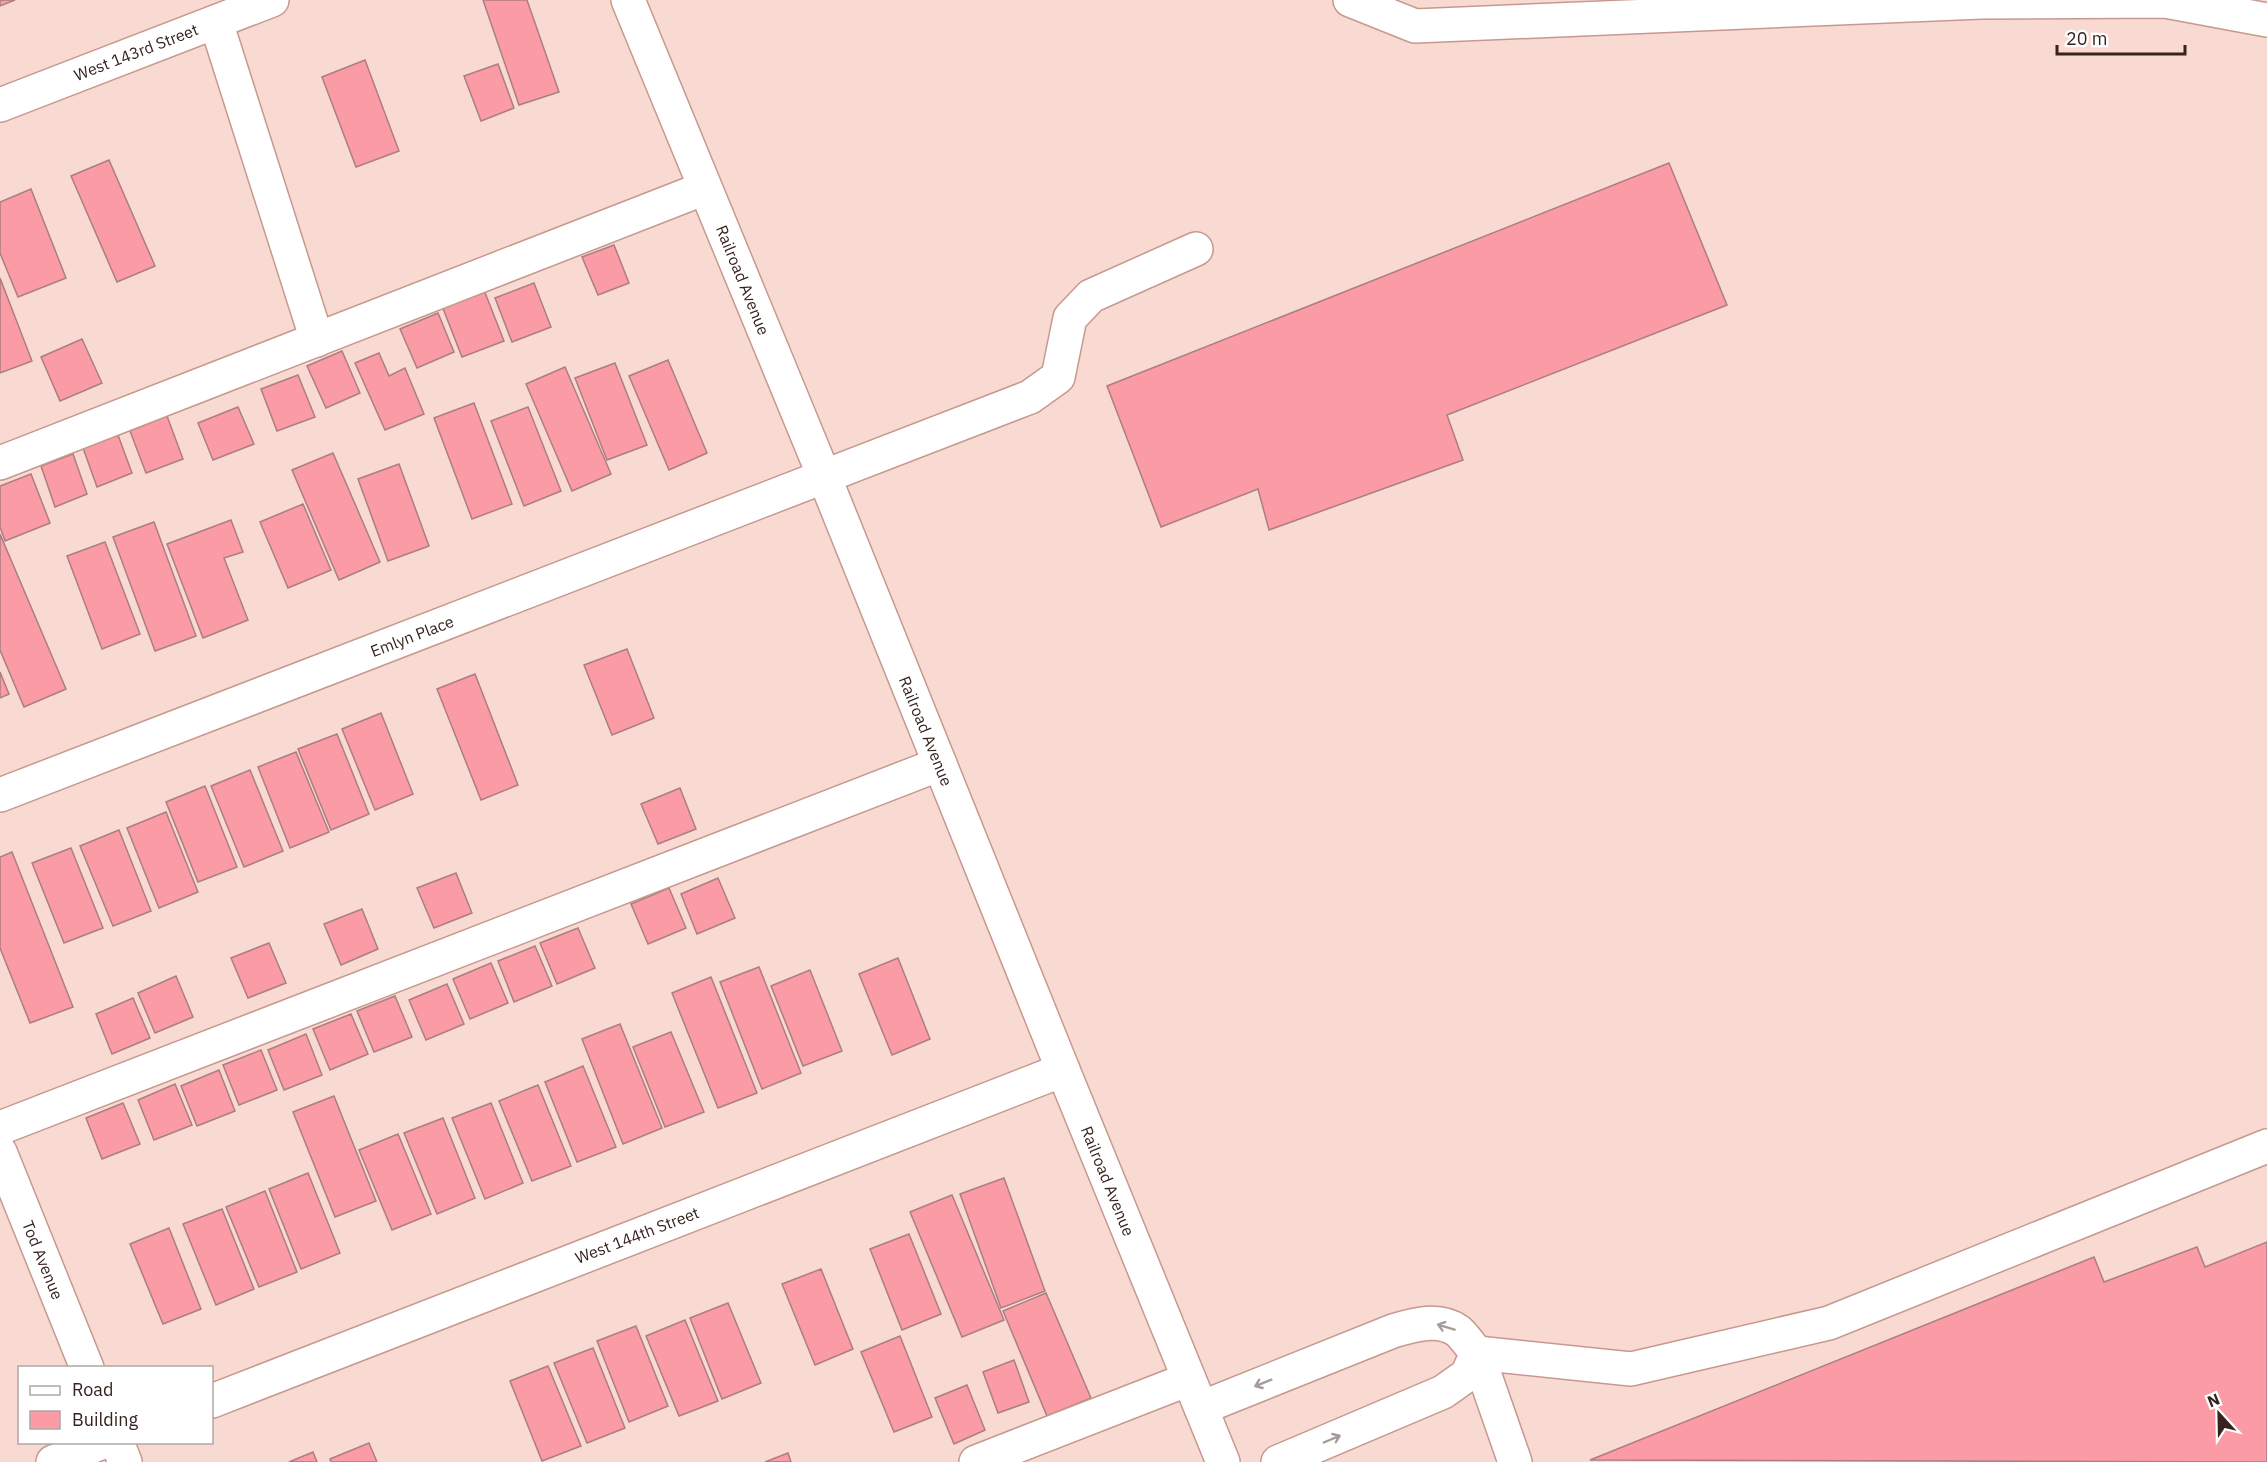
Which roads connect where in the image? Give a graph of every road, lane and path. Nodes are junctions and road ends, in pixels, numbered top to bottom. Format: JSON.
{"nodes":[{"id":1,"x":273,"y":0,"type":"edge"},
{"id":2,"x":628,"y":0,"type":"edge"},
{"id":3,"x":1350,"y":0,"type":"edge"},
{"id":4,"x":2157,"y":1,"type":"edge"},
{"id":5,"x":1598,"y":9,"type":"edge"},
{"id":6,"x":2267,"y":20,"type":"edge"},
{"id":7,"x":216,"y":22,"type":"junction"},
{"id":8,"x":0,"y":105,"type":"edge"},
{"id":9,"x":705,"y":188,"type":"junction"},
{"id":10,"x":1196,"y":249,"type":"dead end"},
{"id":11,"x":317,"y":340,"type":"junction"},
{"id":12,"x":0,"y":463,"type":"edge"},
{"id":13,"x":824,"y":476,"type":"junction"},
{"id":14,"x":940,"y":764,"type":"junction"},
{"id":15,"x":0,"y":795,"type":"edge"},
{"id":16,"x":1063,"y":1070,"type":"junction"},
{"id":17,"x":0,"y":1128,"type":"edge"},
{"id":18,"x":2267,"y":1146,"type":"edge"},
{"id":19,"x":0,"y":1152,"type":"edge"},
{"id":20,"x":1477,"y":1353,"type":"junction"},
{"id":21,"x":86,"y":1366,"type":"edge"},
{"id":22,"x":1195,"y":1393,"type":"junction"},
{"id":23,"x":213,"y":1401,"type":"edge"},
{"id":24,"x":100,"y":1444,"type":"edge"},
{"id":25,"x":117,"y":1444,"type":"edge"},
{"id":26,"x":1512,"y":1461,"type":"edge"},
{"id":27,"x":53,"y":1462,"type":"edge"},
{"id":28,"x":125,"y":1462,"type":"edge"},
{"id":29,"x":976,"y":1462,"type":"edge"},
{"id":30,"x":1223,"y":1462,"type":"edge"},
{"id":31,"x":1278,"y":1462,"type":"edge"}],
"edges":[{"from":1,"to":7,"type":"street","name":"West 143rd Street"},
{"from":2,"to":9,"type":"street","name":"Railroad Avenue"},
{"from":3,"to":5,"type":"street"},
{"from":4,"to":5,"type":"street"},
{"from":4,"to":6,"type":"street"},
{"from":7,"to":8,"type":"street","name":"West 143rd Street"},
{"from":7,"to":11,"type":"street"},
{"from":9,"to":11,"type":"street"},
{"from":9,"to":13,"type":"street","name":"Railroad Avenue"},
{"from":10,"to":13,"type":"street","name":"Emlyn Place"},
{"from":11,"to":12,"type":"street"},
{"from":13,"to":14,"type":"street","name":"Railroad Avenue"},
{"from":13,"to":15,"type":"street","name":"Emlyn Place"},
{"from":14,"to":16,"type":"street","name":"Railroad Avenue"},
{"from":14,"to":17,"type":"street"},
{"from":16,"to":22,"type":"street","name":"Railroad Avenue"},
{"from":16,"to":23,"type":"street","name":"West 144th Street"},
{"from":18,"to":20,"type":"street"},
{"from":19,"to":21,"type":"street","name":"Tod Avenue"},
{"from":20,"to":22,"type":"street","one_way":true},
{"from":20,"to":26,"type":"street"},
{"from":31,"to":20,"type":"street","one_way":true},
{"from":22,"to":29,"type":"street"},
{"from":22,"to":30,"type":"street","name":"Railroad Avenue"},
{"from":24,"to":27,"type":"street"},
{"from":25,"to":28,"type":"street"}]}
